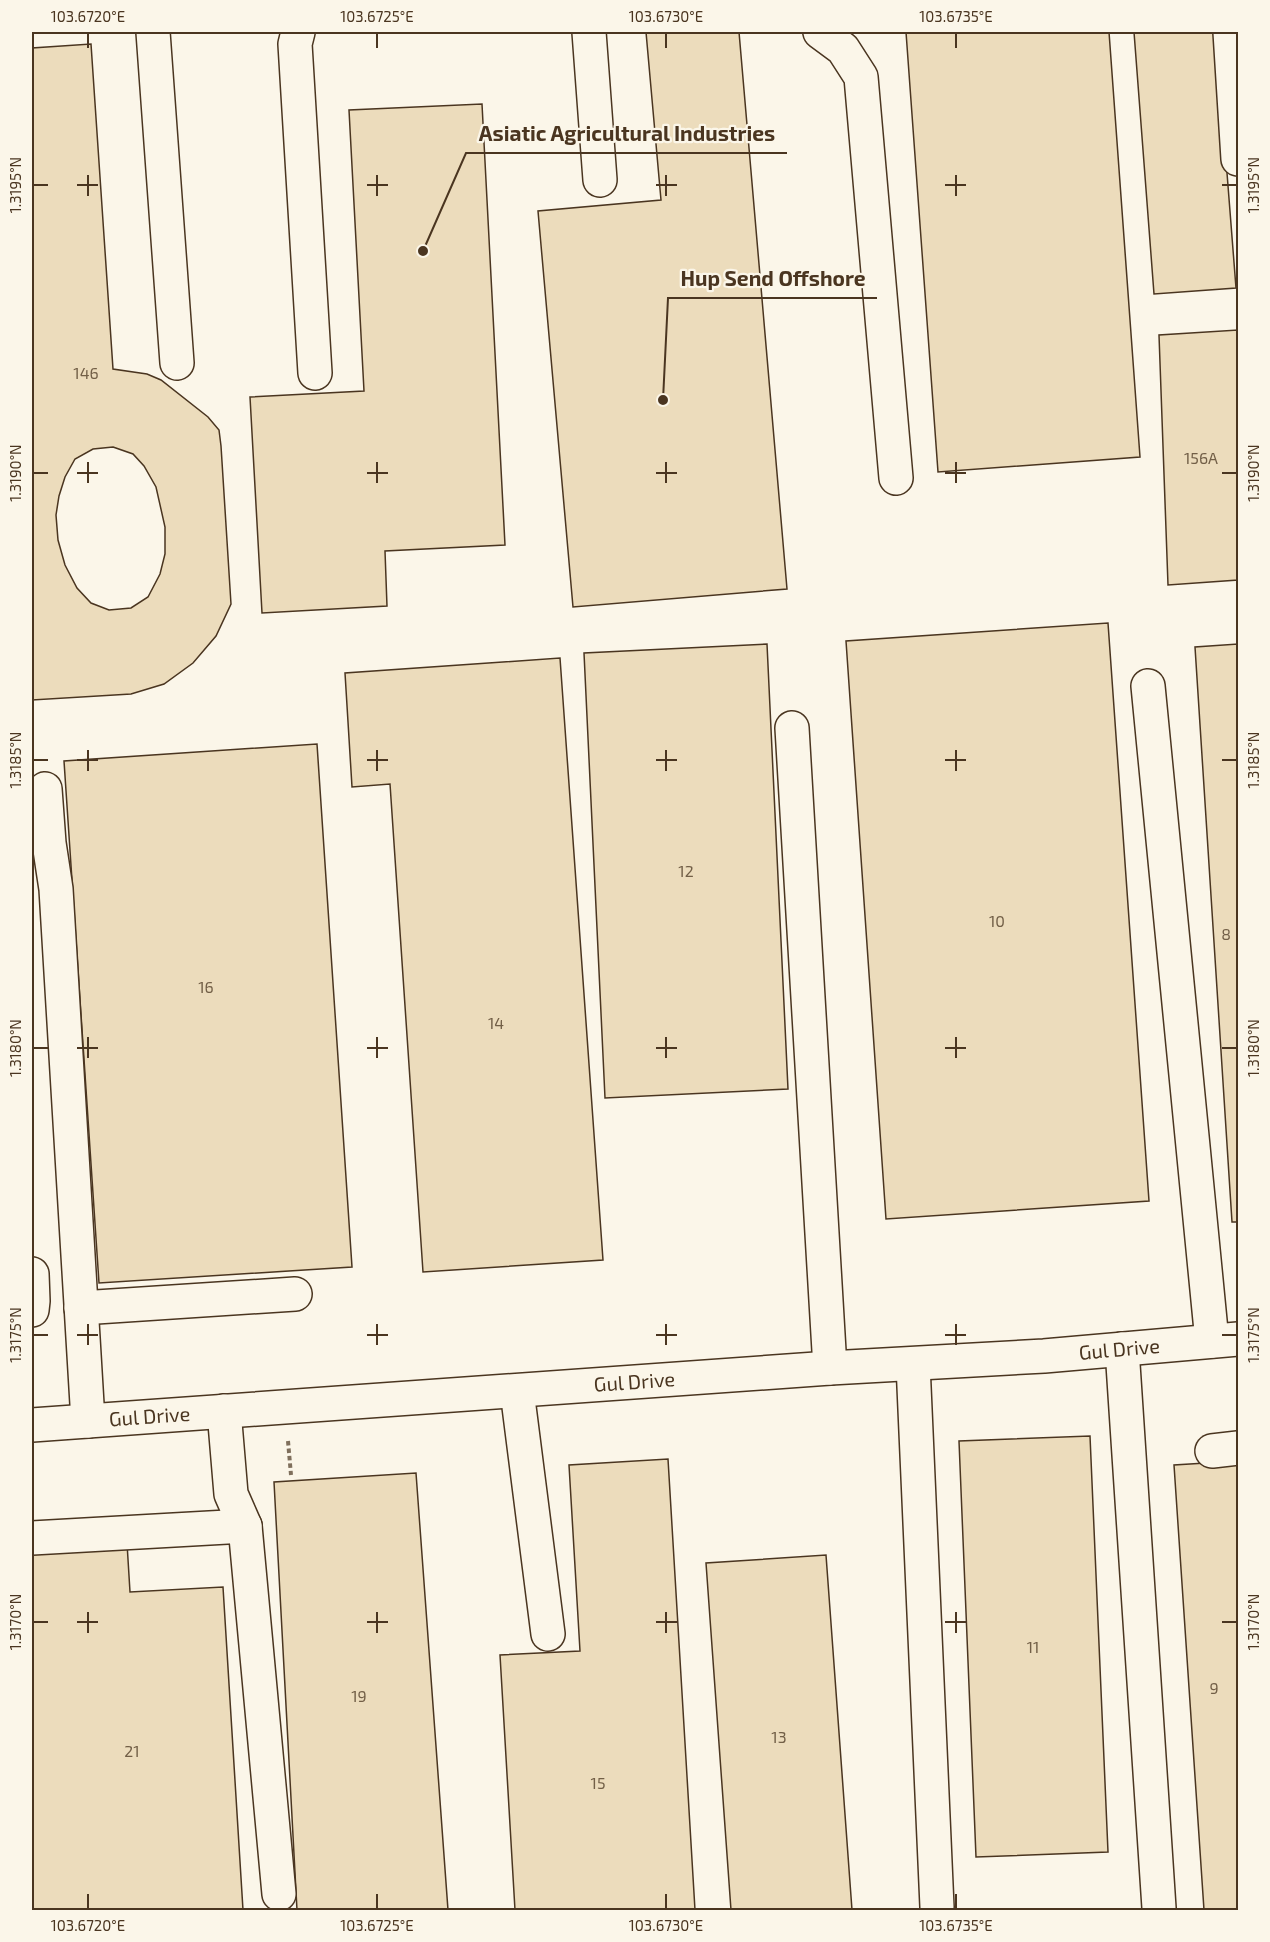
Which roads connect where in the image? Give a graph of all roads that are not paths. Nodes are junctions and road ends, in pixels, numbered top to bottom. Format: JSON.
{"nodes":[{"id":1,"x":153,"y":32,"type":"edge"},
{"id":2,"x":298,"y":32,"type":"edge"},
{"id":3,"x":589,"y":32,"type":"edge"},
{"id":4,"x":820,"y":32,"type":"edge"},
{"id":5,"x":1230,"y":32,"type":"edge"},
{"id":6,"x":1239,"y":159,"type":"edge"},
{"id":7,"x":600,"y":180,"type":"dead end"},
{"id":8,"x":177,"y":363,"type":"dead end"},
{"id":9,"x":315,"y":373,"type":"dead end"},
{"id":10,"x":896,"y":478,"type":"dead end"},
{"id":11,"x":1148,"y":686,"type":"dead end"},
{"id":12,"x":792,"y":728,"type":"dead end"},
{"id":13,"x":45,"y":789,"type":"dead end"},
{"id":14,"x":32,"y":1274,"type":"edge"},
{"id":15,"x":295,"y":1294,"type":"dead end"},
{"id":16,"x":81,"y":1308,"type":"junction"},
{"id":17,"x":32,"y":1310,"type":"edge"},
{"id":18,"x":1225,"y":1340,"type":"edge"},
{"id":19,"x":1122,"y":1349,"type":"junction"},
{"id":20,"x":913,"y":1364,"type":"junction"},
{"id":21,"x":830,"y":1368,"type":"junction"},
{"id":22,"x":517,"y":1391,"type":"junction"},
{"id":23,"x":224,"y":1412,"type":"junction"},
{"id":24,"x":88,"y":1421,"type":"junction"},
{"id":25,"x":32,"y":1425,"type":"edge"},
{"id":26,"x":244,"y":1526,"type":"junction"},
{"id":27,"x":32,"y":1538,"type":"edge"},
{"id":28,"x":548,"y":1634,"type":"dead end"},
{"id":29,"x":279,"y":1894,"type":"dead end"},
{"id":30,"x":937,"y":1907,"type":"dead end"},
{"id":31,"x":1159,"y":1908,"type":"dead end"}],
"edges":[{"from":1,"to":8,"type":"street"},
{"from":2,"to":9,"type":"street"},
{"from":3,"to":7,"type":"street"},
{"from":4,"to":10,"type":"street"},
{"from":5,"to":6,"type":"street"},
{"from":11,"to":18,"type":"street"},
{"from":12,"to":21,"type":"street"},
{"from":13,"to":16,"type":"street"},
{"from":14,"to":17,"type":"street"},
{"from":15,"to":16,"type":"street"},
{"from":16,"to":24,"type":"street"},
{"from":18,"to":19,"type":"street","name":"Gul Drive"},
{"from":19,"to":20,"type":"street","name":"Gul Drive"},
{"from":19,"to":31,"type":"street"},
{"from":20,"to":21,"type":"street","name":"Gul Drive"},
{"from":20,"to":30,"type":"street"},
{"from":21,"to":22,"type":"street","name":"Gul Drive"},
{"from":22,"to":23,"type":"street","name":"Gul Drive"},
{"from":22,"to":28,"type":"street"},
{"from":23,"to":24,"type":"street","name":"Gul Drive"},
{"from":23,"to":26,"type":"street"},
{"from":24,"to":25,"type":"street","name":"Gul Drive"},
{"from":26,"to":27,"type":"street"},
{"from":26,"to":29,"type":"street"}]}
